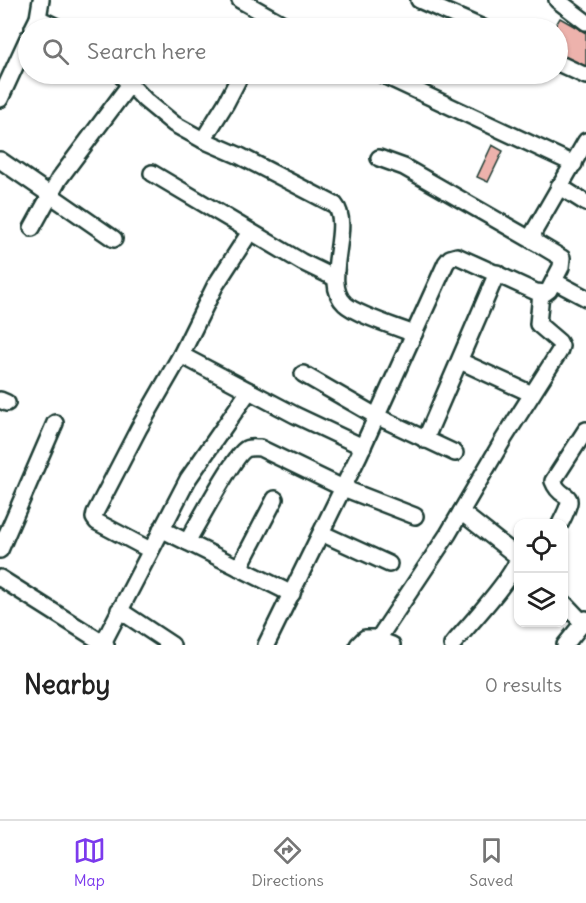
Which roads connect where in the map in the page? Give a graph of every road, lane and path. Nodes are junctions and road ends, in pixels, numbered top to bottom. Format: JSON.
{"nodes":[{"id":1,"x":41,"y":0,"type":"edge"},
{"id":2,"x":240,"y":0,"type":"edge"},
{"id":3,"x":419,"y":0,"type":"edge"},
{"id":4,"x":557,"y":0,"type":"edge"},
{"id":5,"x":36,"y":18,"type":"edge"},
{"id":6,"x":263,"y":18,"type":"edge"},
{"id":7,"x":460,"y":18,"type":"edge"},
{"id":8,"x":586,"y":22,"type":"edge"},
{"id":9,"x":18,"y":60,"type":"edge"},
{"id":10,"x":568,"y":68,"type":"edge"},
{"id":11,"x":586,"y":76,"type":"edge"},
{"id":12,"x":122,"y":84,"type":"edge"},
{"id":13,"x":130,"y":84,"type":"edge"},
{"id":14,"x":236,"y":84,"type":"edge"},
{"id":15,"x":402,"y":84,"type":"edge"},
{"id":16,"x":0,"y":99,"type":"edge"},
{"id":17,"x":203,"y":141,"type":"junction"},
{"id":18,"x":586,"y":141,"type":"edge"},
{"id":19,"x":379,"y":158,"type":"dead end"},
{"id":20,"x":0,"y":160,"type":"edge"},
{"id":21,"x":574,"y":164,"type":"junction"},
{"id":22,"x":152,"y":173,"type":"dead end"},
{"id":23,"x":559,"y":186,"type":"junction"},
{"id":24,"x":50,"y":196,"type":"junction"},
{"id":25,"x":586,"y":203,"type":"edge"},
{"id":26,"x":32,"y":228,"type":"dead end"},
{"id":27,"x":250,"y":232,"type":"junction"},
{"id":28,"x":114,"y":239,"type":"dead end"},
{"id":29,"x":535,"y":242,"type":"junction"},
{"id":30,"x":497,"y":273,"type":"junction"},
{"id":31,"x":335,"y":278,"type":"junction"},
{"id":32,"x":554,"y":281,"type":"junction"},
{"id":33,"x":541,"y":293,"type":"junction"},
{"id":34,"x":586,"y":298,"type":"edge"},
{"id":35,"x":414,"y":334,"type":"junction"},
{"id":36,"x":181,"y":355,"type":"junction"},
{"id":37,"x":460,"y":361,"type":"junction"},
{"id":38,"x":303,"y":374,"type":"dead end"},
{"id":39,"x":249,"y":392,"type":"junction"},
{"id":40,"x":532,"y":394,"type":"junction"},
{"id":41,"x":376,"y":416,"type":"junction"},
{"id":42,"x":55,"y":423,"type":"dead end"},
{"id":43,"x":586,"y":430,"type":"edge"},
{"id":44,"x":425,"y":440,"type":"junction"},
{"id":45,"x":363,"y":447,"type":"junction"},
{"id":46,"x":455,"y":453,"type":"dead end"},
{"id":47,"x":343,"y":488,"type":"junction"},
{"id":48,"x":275,"y":499,"type":"dead end"},
{"id":49,"x":460,"y":513,"type":"junction"},
{"id":50,"x":415,"y":516,"type":"dead end"},
{"id":51,"x":562,"y":519,"type":"edge"},
{"id":52,"x":161,"y":529,"type":"junction"},
{"id":53,"x":321,"y":533,"type":"junction"},
{"id":54,"x":187,"y":542,"type":"junction"},
{"id":55,"x":0,"y":550,"type":"edge"},
{"id":56,"x":150,"y":550,"type":"junction"},
{"id":57,"x":389,"y":564,"type":"dead end"},
{"id":58,"x":239,"y":568,"type":"junction"},
{"id":59,"x":0,"y":578,"type":"edge"},
{"id":60,"x":292,"y":594,"type":"junction"},
{"id":61,"x":568,"y":607,"type":"edge"},
{"id":62,"x":119,"y":610,"type":"junction"},
{"id":63,"x":584,"y":621,"type":"edge"},
{"id":64,"x":84,"y":639,"type":"edge"},
{"id":65,"x":385,"y":642,"type":"edge"},
{"id":66,"x":104,"y":644,"type":"edge"},
{"id":67,"x":172,"y":645,"type":"edge"},
{"id":68,"x":266,"y":645,"type":"edge"},
{"id":69,"x":358,"y":645,"type":"edge"},
{"id":70,"x":452,"y":645,"type":"edge"},
{"id":71,"x":565,"y":645,"type":"edge"}],
"edges":[{"from":1,"to":5,"type":"street"},
{"from":2,"to":6,"type":"street"},
{"from":3,"to":7,"type":"street"},
{"from":4,"to":8,"type":"street"},
{"from":9,"to":16,"type":"street"},
{"from":10,"to":11,"type":"street"},
{"from":12,"to":24,"type":"street"},
{"from":13,"to":17,"type":"street"},
{"from":14,"to":17,"type":"street"},
{"from":15,"to":21,"type":"street"},
{"from":17,"to":31,"type":"street"},
{"from":18,"to":21,"type":"street"},
{"from":19,"to":29,"type":"street"},
{"from":20,"to":24,"type":"street"},
{"from":21,"to":23,"type":"street"},
{"from":22,"to":27,"type":"street"},
{"from":23,"to":25,"type":"street"},
{"from":23,"to":29,"type":"street"},
{"from":24,"to":26,"type":"street"},
{"from":24,"to":28,"type":"street"},
{"from":27,"to":31,"type":"street"},
{"from":27,"to":36,"type":"street"},
{"from":29,"to":32,"type":"street"},
{"from":30,"to":33,"type":"street"},
{"from":30,"to":35,"type":"street"},
{"from":30,"to":37,"type":"street"},
{"from":31,"to":35,"type":"street"},
{"from":32,"to":33,"type":"street"},
{"from":32,"to":34,"type":"street"},
{"from":33,"to":40,"type":"street"},
{"from":35,"to":41,"type":"street"},
{"from":36,"to":39,"type":"street"},
{"from":36,"to":56,"type":"street"},
{"from":37,"to":40,"type":"street"},
{"from":37,"to":44,"type":"street"},
{"from":38,"to":41,"type":"street"},
{"from":39,"to":45,"type":"street"},
{"from":39,"to":52,"type":"street"},
{"from":40,"to":49,"type":"street"},
{"from":41,"to":44,"type":"street"},
{"from":41,"to":45,"type":"street"},
{"from":42,"to":55,"type":"street"},
{"from":43,"to":51,"type":"street"},
{"from":44,"to":46,"type":"street"},
{"from":45,"to":47,"type":"street"},
{"from":47,"to":50,"type":"street"},
{"from":47,"to":53,"type":"street"},
{"from":47,"to":54,"type":"street"},
{"from":48,"to":58,"type":"street"},
{"from":49,"to":65,"type":"street"},
{"from":49,"to":70,"type":"street"},
{"from":52,"to":54,"type":"street"},
{"from":52,"to":56,"type":"street"},
{"from":53,"to":57,"type":"street"},
{"from":53,"to":60,"type":"street"},
{"from":54,"to":58,"type":"street"},
{"from":56,"to":62,"type":"street"},
{"from":58,"to":60,"type":"street"},
{"from":59,"to":64,"type":"street"},
{"from":60,"to":68,"type":"street"},
{"from":61,"to":63,"type":"street"},
{"from":62,"to":66,"type":"street"},
{"from":62,"to":67,"type":"street"},
{"from":63,"to":71,"type":"street"},
{"from":64,"to":66,"type":"street"},
{"from":65,"to":69,"type":"street"}]}
